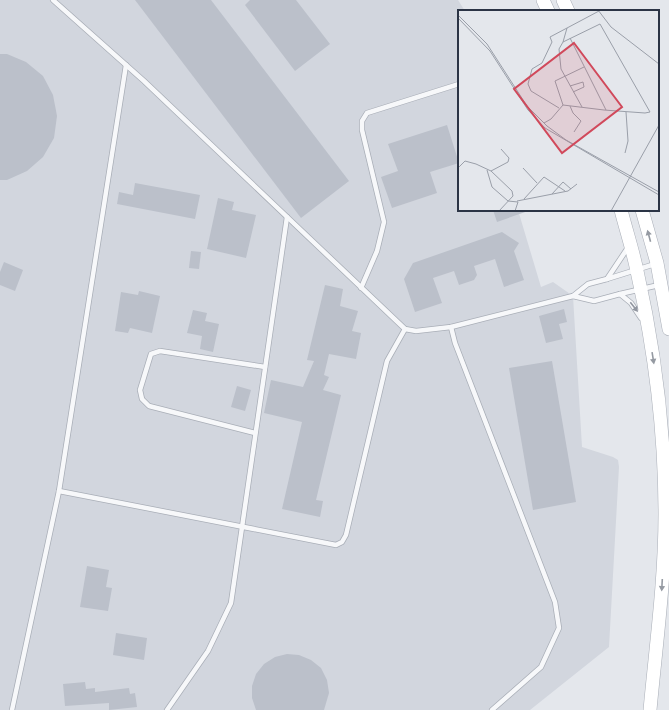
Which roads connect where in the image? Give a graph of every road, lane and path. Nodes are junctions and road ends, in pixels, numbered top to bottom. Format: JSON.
{"nodes":[{"id":1,"x":54,"y":0,"type":"edge"},
{"id":2,"x":543,"y":0,"type":"edge"},
{"id":3,"x":563,"y":0,"type":"edge"},
{"id":4,"x":548,"y":10,"type":"edge"},
{"id":5,"x":568,"y":10,"type":"edge"},
{"id":6,"x":126,"y":65,"type":"junction"},
{"id":7,"x":458,"y":84,"type":"edge"},
{"id":8,"x":621,"y":211,"type":"edge"},
{"id":9,"x":642,"y":211,"type":"edge"},
{"id":10,"x":287,"y":217,"type":"junction"},
{"id":11,"x":630,"y":244,"type":"junction"},
{"id":12,"x":657,"y":264,"type":"junction"},
{"id":13,"x":637,"y":271,"type":"junction"},
{"id":14,"x":607,"y":279,"type":"junction"},
{"id":15,"x":660,"y":285,"type":"junction"},
{"id":16,"x":361,"y":288,"type":"junction"},
{"id":17,"x":641,"y":290,"type":"junction"},
{"id":18,"x":620,"y":294,"type":"junction"},
{"id":19,"x":573,"y":296,"type":"junction"},
{"id":20,"x":451,"y":327,"type":"junction"},
{"id":21,"x":405,"y":329,"type":"junction"},
{"id":22,"x":669,"y":329,"type":"edge"},
{"id":23,"x":649,"y":334,"type":"junction"},
{"id":24,"x":265,"y":367,"type":"junction"},
{"id":25,"x":255,"y":433,"type":"junction"},
{"id":26,"x":59,"y":492,"type":"junction"},
{"id":27,"x":242,"y":528,"type":"junction"},
{"id":28,"x":12,"y":710,"type":"edge"},
{"id":29,"x":167,"y":710,"type":"edge"},
{"id":30,"x":492,"y":710,"type":"edge"},
{"id":31,"x":650,"y":710,"type":"edge"}],
"edges":[{"from":1,"to":6,"type":"lane"},
{"from":2,"to":4,"type":"main road"},
{"from":3,"to":5,"type":"main road"},
{"from":6,"to":10,"type":"lane"},
{"from":6,"to":26,"type":"lane"},
{"from":7,"to":16,"type":"lane"},
{"from":8,"to":11,"type":"main road"},
{"from":12,"to":9,"type":"main road","one_way":true},
{"from":10,"to":16,"type":"lane"},
{"from":10,"to":24,"type":"lane"},
{"from":11,"to":13,"type":"main road"},
{"from":11,"to":14,"type":"lane"},
{"from":12,"to":13,"type":"lane"},
{"from":12,"to":15,"type":"main road"},
{"from":13,"to":14,"type":"lane"},
{"from":13,"to":17,"type":"main road"},
{"from":14,"to":19,"type":"lane"},
{"from":15,"to":17,"type":"lane"},
{"from":15,"to":22,"type":"main road"},
{"from":16,"to":21,"type":"lane"},
{"from":17,"to":18,"type":"lane"},
{"from":17,"to":23,"type":"main road"},
{"from":18,"to":19,"type":"lane"},
{"from":18,"to":23,"type":"lane","one_way":true},
{"from":19,"to":20,"type":"lane"},
{"from":20,"to":21,"type":"lane"},
{"from":20,"to":30,"type":"lane"},
{"from":21,"to":27,"type":"lane"},
{"from":23,"to":31,"type":"main road","one_way":true},
{"from":24,"to":25,"type":"lane"},
{"from":24,"to":25,"type":"lane"},
{"from":25,"to":27,"type":"lane"},
{"from":26,"to":27,"type":"lane"},
{"from":26,"to":28,"type":"lane"},
{"from":27,"to":29,"type":"lane"}]}
